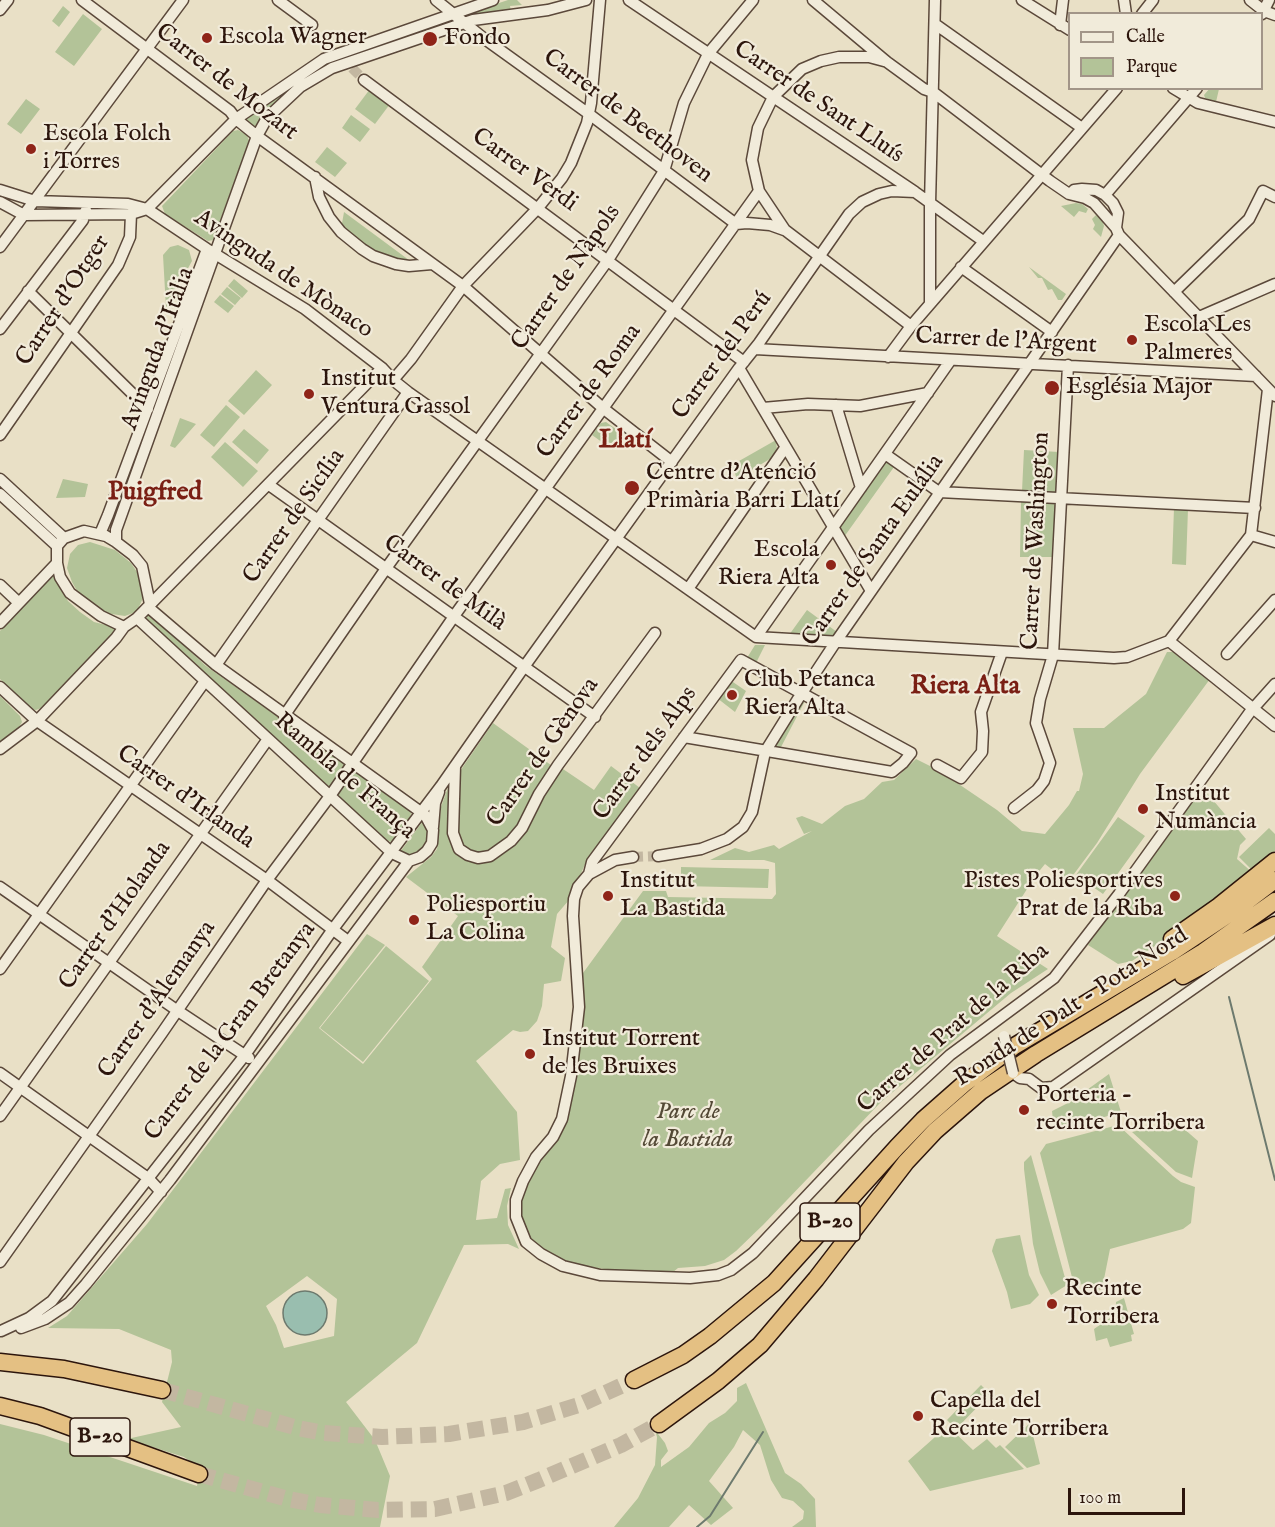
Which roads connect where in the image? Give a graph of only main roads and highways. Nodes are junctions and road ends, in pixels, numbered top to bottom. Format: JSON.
{"nodes":[{"id":1,"x":1275,"y":861,"type":"edge"},
{"id":2,"x":1275,"y":880,"type":"edge"},
{"id":3,"x":1275,"y":901,"type":"edge"},
{"id":4,"x":1275,"y":925,"type":"edge"},
{"id":5,"x":1008,"y":1042,"type":"junction"},
{"id":6,"x":1015,"y":1070,"type":"junction"},
{"id":7,"x":0,"y":1362,"type":"edge"},
{"id":8,"x":634,"y":1380,"type":"tunnel mouth"},
{"id":9,"x":162,"y":1390,"type":"tunnel mouth"},
{"id":10,"x":0,"y":1407,"type":"edge"},
{"id":11,"x":659,"y":1424,"type":"tunnel mouth"},
{"id":12,"x":199,"y":1474,"type":"tunnel mouth"}],
"edges":[{"from":1,"to":5,"type":"highway"},
{"from":2,"to":5,"type":"highway","name":"Ronda de Dalt - Pota Nord","number":"B-20"},
{"from":3,"to":6,"type":"highway","name":"Ronda de Dalt - Pota Nord","number":"B-20"},
{"from":4,"to":6,"type":"highway"},
{"from":5,"to":8,"type":"highway","name":"Ronda de Dalt - Pota Nord","number":"B-20"},
{"from":6,"to":11,"type":"highway","name":"Ronda de Dalt - Pota Nord","number":"B-20"},
{"from":7,"to":9,"type":"highway","number":"B-20"},
{"from":10,"to":12,"type":"highway","number":"B-20"}]}
